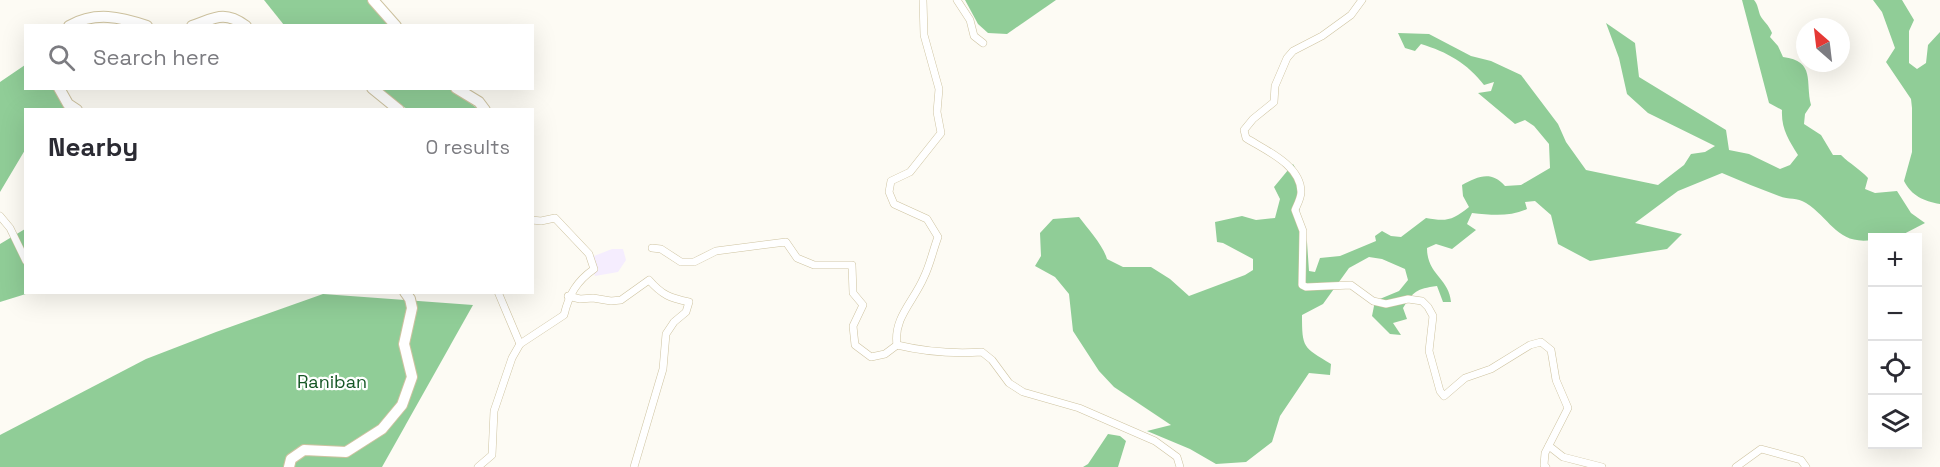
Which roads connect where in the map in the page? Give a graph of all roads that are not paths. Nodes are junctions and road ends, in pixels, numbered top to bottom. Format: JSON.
{"nodes":[{"id":1,"x":373,"y":0,"type":"edge"},
{"id":2,"x":923,"y":0,"type":"edge"},
{"id":3,"x":957,"y":0,"type":"edge"},
{"id":4,"x":1362,"y":0,"type":"edge"},
{"id":5,"x":74,"y":24,"type":"edge"},
{"id":6,"x":141,"y":24,"type":"edge"},
{"id":7,"x":197,"y":24,"type":"edge"},
{"id":8,"x":243,"y":24,"type":"edge"},
{"id":9,"x":394,"y":24,"type":"edge"},
{"id":10,"x":983,"y":43,"type":"dead end"},
{"id":11,"x":60,"y":90,"type":"edge"},
{"id":12,"x":374,"y":90,"type":"edge"},
{"id":13,"x":459,"y":90,"type":"edge"},
{"id":14,"x":74,"y":108,"type":"edge"},
{"id":15,"x":397,"y":108,"type":"edge"},
{"id":16,"x":484,"y":108,"type":"edge"},
{"id":17,"x":0,"y":216,"type":"edge"},
{"id":18,"x":534,"y":220,"type":"edge"},
{"id":19,"x":652,"y":248,"type":"dead end"},
{"id":20,"x":24,"y":257,"type":"edge"},
{"id":21,"x":406,"y":294,"type":"edge"},
{"id":22,"x":499,"y":294,"type":"edge"},
{"id":23,"x":568,"y":296,"type":"junction"},
{"id":24,"x":520,"y":344,"type":"junction"},
{"id":25,"x":897,"y":345,"type":"junction"},
{"id":26,"x":1549,"y":446,"type":"junction"},
{"id":27,"x":289,"y":467,"type":"edge"},
{"id":28,"x":478,"y":467,"type":"edge"},
{"id":29,"x":634,"y":467,"type":"edge"},
{"id":30,"x":1180,"y":467,"type":"edge"},
{"id":31,"x":1546,"y":467,"type":"edge"},
{"id":32,"x":1602,"y":467,"type":"edge"},
{"id":33,"x":1736,"y":467,"type":"edge"},
{"id":34,"x":1806,"y":467,"type":"edge"}],
"edges":[{"from":1,"to":9,"type":"main road"},
{"from":2,"to":25,"type":"street"},
{"from":3,"to":10,"type":"street"},
{"from":4,"to":26,"type":"street"},
{"from":5,"to":6,"type":"main road"},
{"from":7,"to":8,"type":"main road"},
{"from":11,"to":14,"type":"main road"},
{"from":12,"to":15,"type":"main road"},
{"from":13,"to":16,"type":"main road"},
{"from":17,"to":20,"type":"street"},
{"from":18,"to":23,"type":"street"},
{"from":19,"to":25,"type":"street"},
{"from":21,"to":27,"type":"main road"},
{"from":22,"to":24,"type":"street"},
{"from":23,"to":24,"type":"street"},
{"from":23,"to":29,"type":"street"},
{"from":24,"to":28,"type":"street"},
{"from":25,"to":30,"type":"street"},
{"from":26,"to":31,"type":"street"},
{"from":26,"to":32,"type":"street"},
{"from":33,"to":34,"type":"street"}]}
